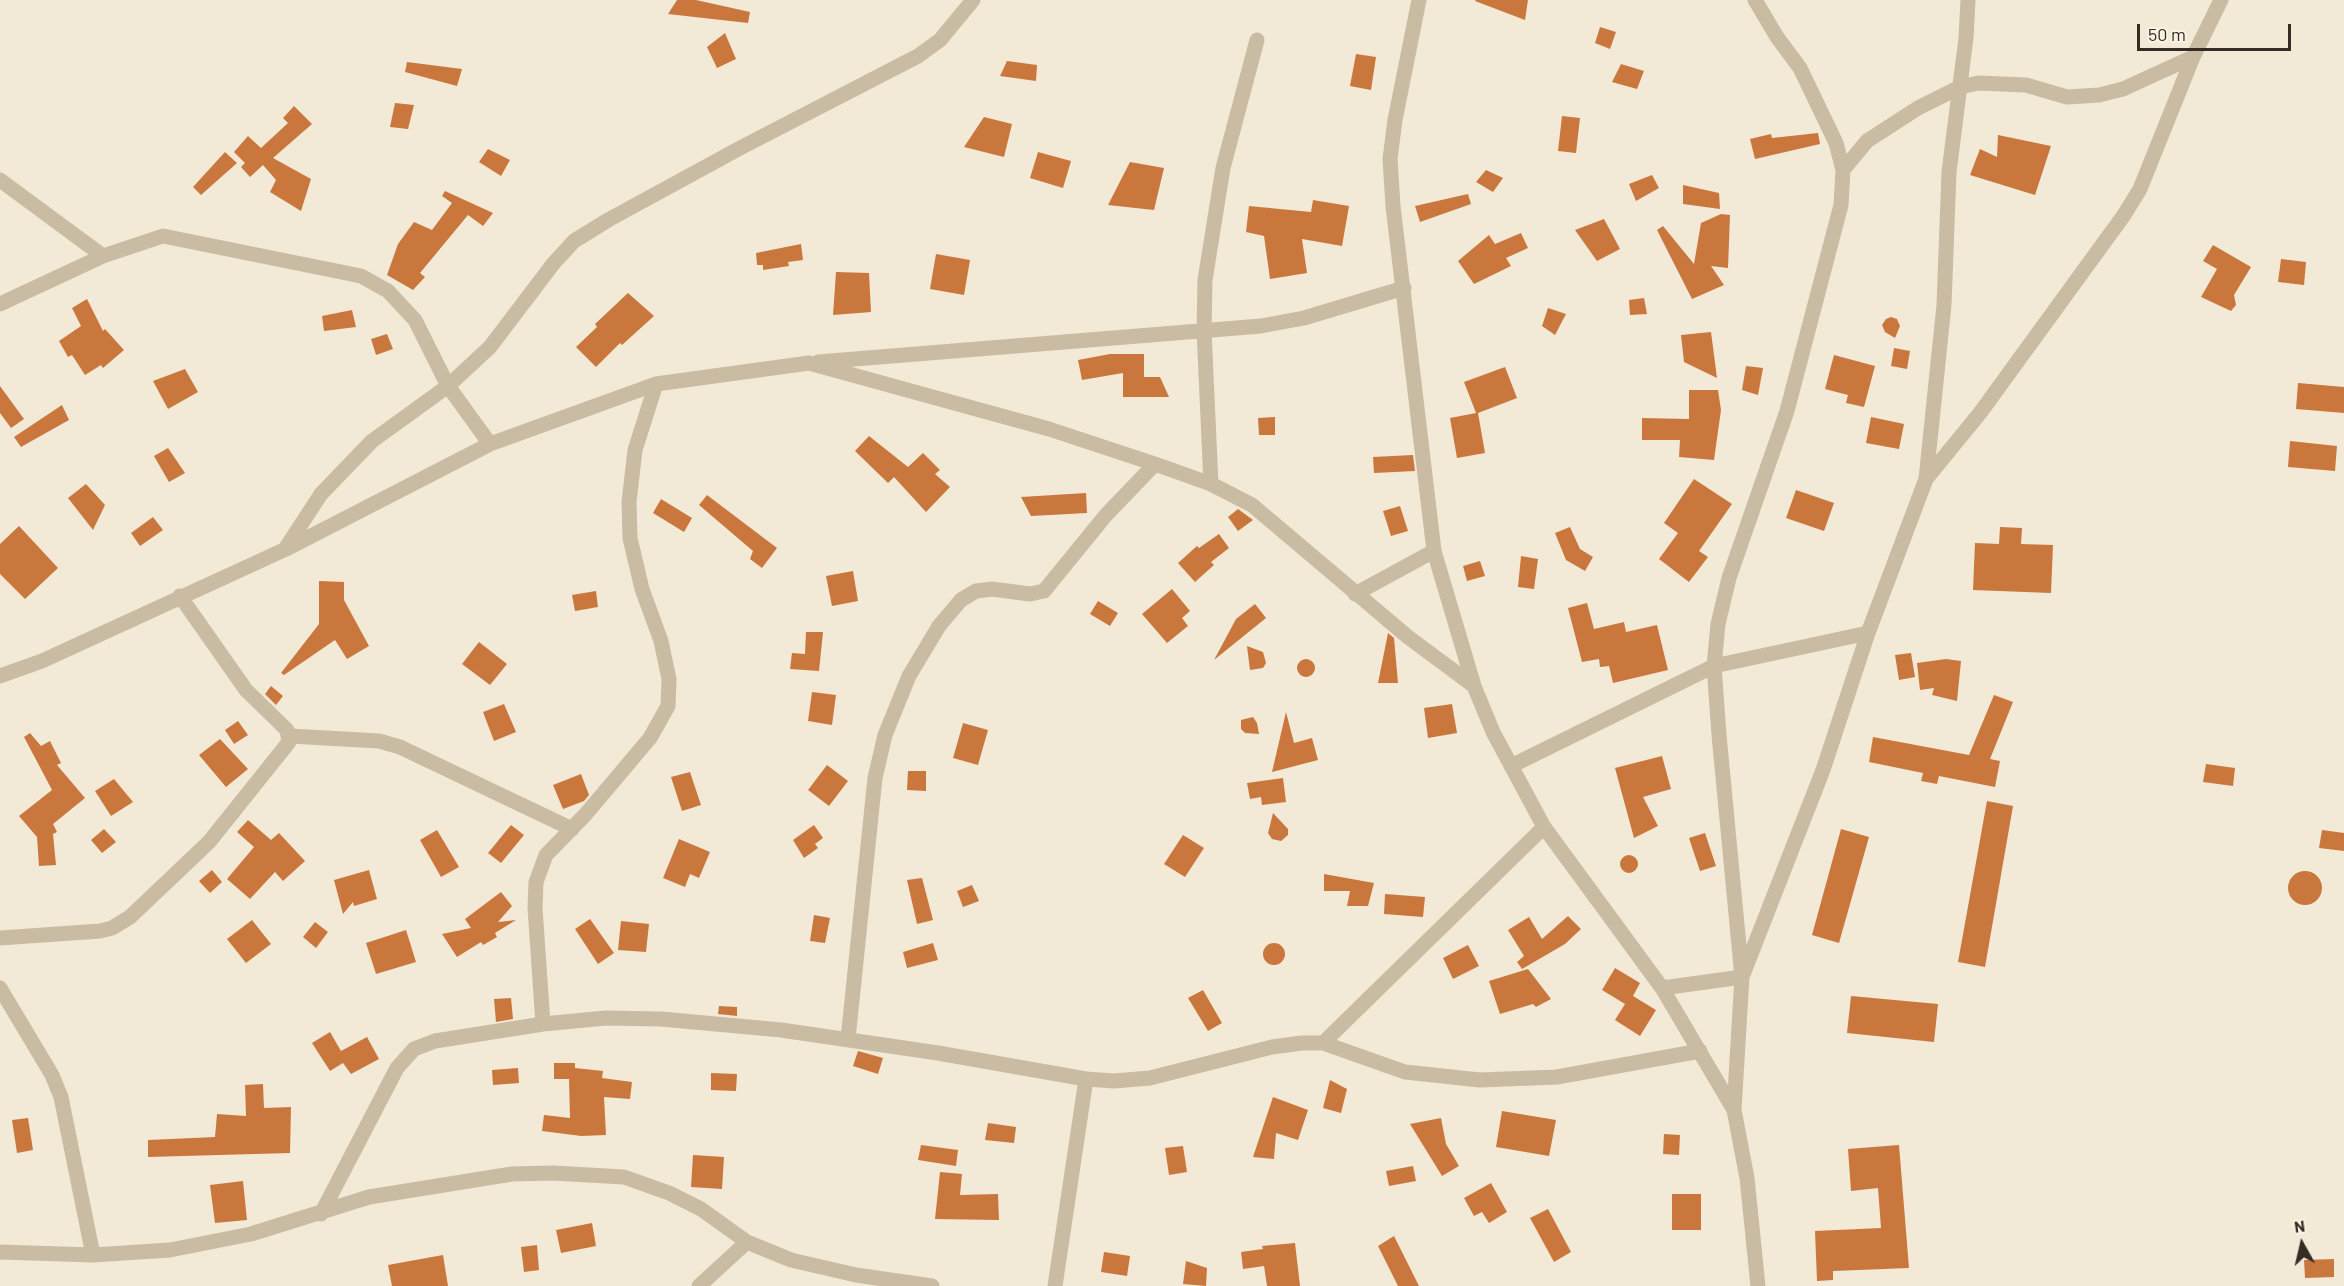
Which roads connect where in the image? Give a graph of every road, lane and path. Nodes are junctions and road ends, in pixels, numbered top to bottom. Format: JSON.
{"nodes":[{"id":1,"x":973,"y":0,"type":"edge"},
{"id":2,"x":1419,"y":0,"type":"edge"},
{"id":3,"x":1755,"y":0,"type":"edge"},
{"id":4,"x":1968,"y":0,"type":"edge"},
{"id":5,"x":2221,"y":0,"type":"edge"},
{"id":6,"x":1257,"y":40,"type":"dead end"},
{"id":7,"x":2193,"y":57,"type":"junction"},
{"id":8,"x":1960,"y":87,"type":"junction"},
{"id":9,"x":1843,"y":170,"type":"junction"},
{"id":10,"x":0,"y":180,"type":"edge"},
{"id":11,"x":103,"y":256,"type":"junction"},
{"id":12,"x":1404,"y":288,"type":"junction"},
{"id":13,"x":0,"y":304,"type":"edge"},
{"id":14,"x":1204,"y":331,"type":"junction"},
{"id":15,"x":810,"y":363,"type":"junction"},
{"id":16,"x":657,"y":384,"type":"junction"},
{"id":17,"x":448,"y":386,"type":"junction"},
{"id":18,"x":490,"y":444,"type":"junction"},
{"id":19,"x":1155,"y":464,"type":"junction"},
{"id":20,"x":1926,"y":479,"type":"junction"},
{"id":21,"x":1211,"y":484,"type":"junction"},
{"id":22,"x":286,"y":549,"type":"junction"},
{"id":23,"x":1434,"y":551,"type":"junction"},
{"id":24,"x":1356,"y":594,"type":"junction"},
{"id":25,"x":180,"y":596,"type":"junction"},
{"id":26,"x":1868,"y":633,"type":"junction"},
{"id":27,"x":1714,"y":666,"type":"junction"},
{"id":28,"x":0,"y":675,"type":"edge"},
{"id":29,"x":1474,"y":686,"type":"junction"},
{"id":30,"x":290,"y":736,"type":"junction"},
{"id":31,"x":1511,"y":766,"type":"junction"},
{"id":32,"x":1544,"y":826,"type":"junction"},
{"id":33,"x":572,"y":828,"type":"junction"},
{"id":34,"x":0,"y":938,"type":"edge"},
{"id":35,"x":1742,"y":977,"type":"junction"},
{"id":36,"x":0,"y":988,"type":"edge"},
{"id":37,"x":1662,"y":988,"type":"junction"},
{"id":38,"x":543,"y":1024,"type":"junction"},
{"id":39,"x":848,"y":1039,"type":"junction"},
{"id":40,"x":1323,"y":1043,"type":"junction"},
{"id":41,"x":1700,"y":1051,"type":"junction"},
{"id":42,"x":1086,"y":1079,"type":"junction"},
{"id":43,"x":1734,"y":1110,"type":"junction"},
{"id":44,"x":321,"y":1214,"type":"junction"},
{"id":45,"x":747,"y":1242,"type":"junction"},
{"id":46,"x":0,"y":1252,"type":"edge"},
{"id":47,"x":93,"y":1256,"type":"junction"},
{"id":48,"x":699,"y":1286,"type":"edge"},
{"id":49,"x":932,"y":1286,"type":"edge"},
{"id":50,"x":1055,"y":1286,"type":"edge"},
{"id":51,"x":1758,"y":1286,"type":"edge"}],
"edges":[{"from":1,"to":17,"type":"street"},
{"from":2,"to":12,"type":"street"},
{"from":3,"to":9,"type":"street"},
{"from":4,"to":8,"type":"street"},
{"from":5,"to":7,"type":"street"},
{"from":6,"to":14,"type":"street"},
{"from":7,"to":8,"type":"street"},
{"from":7,"to":20,"type":"street"},
{"from":8,"to":9,"type":"street"},
{"from":8,"to":20,"type":"street"},
{"from":9,"to":27,"type":"street"},
{"from":10,"to":11,"type":"street"},
{"from":11,"to":13,"type":"street"},
{"from":11,"to":17,"type":"street"},
{"from":12,"to":14,"type":"street"},
{"from":12,"to":23,"type":"street"},
{"from":14,"to":15,"type":"street"},
{"from":14,"to":21,"type":"street"},
{"from":15,"to":16,"type":"street"},
{"from":15,"to":19,"type":"street"},
{"from":16,"to":18,"type":"street"},
{"from":16,"to":33,"type":"street"},
{"from":17,"to":18,"type":"street"},
{"from":17,"to":22,"type":"street"},
{"from":18,"to":22,"type":"street"},
{"from":19,"to":21,"type":"street"},
{"from":19,"to":39,"type":"street"},
{"from":20,"to":26,"type":"street"},
{"from":21,"to":24,"type":"street"},
{"from":22,"to":25,"type":"street"},
{"from":23,"to":24,"type":"street"},
{"from":23,"to":29,"type":"street"},
{"from":24,"to":29,"type":"street"},
{"from":25,"to":28,"type":"street"},
{"from":25,"to":30,"type":"street"},
{"from":26,"to":27,"type":"street"},
{"from":26,"to":35,"type":"street"},
{"from":27,"to":31,"type":"street"},
{"from":27,"to":35,"type":"street"},
{"from":29,"to":31,"type":"street"},
{"from":30,"to":33,"type":"street"},
{"from":30,"to":34,"type":"street"},
{"from":31,"to":32,"type":"street"},
{"from":32,"to":37,"type":"street"},
{"from":32,"to":40,"type":"street"},
{"from":33,"to":38,"type":"street"},
{"from":35,"to":37,"type":"street"},
{"from":35,"to":43,"type":"street"},
{"from":36,"to":47,"type":"street"},
{"from":37,"to":41,"type":"street"},
{"from":38,"to":39,"type":"street"},
{"from":38,"to":44,"type":"street"},
{"from":39,"to":42,"type":"street"},
{"from":40,"to":41,"type":"street"},
{"from":40,"to":42,"type":"street"},
{"from":41,"to":43,"type":"street"},
{"from":42,"to":50,"type":"street"},
{"from":43,"to":51,"type":"street"},
{"from":44,"to":45,"type":"street"},
{"from":44,"to":47,"type":"street"},
{"from":45,"to":48,"type":"street"},
{"from":45,"to":49,"type":"street"},
{"from":46,"to":47,"type":"street"}]}
